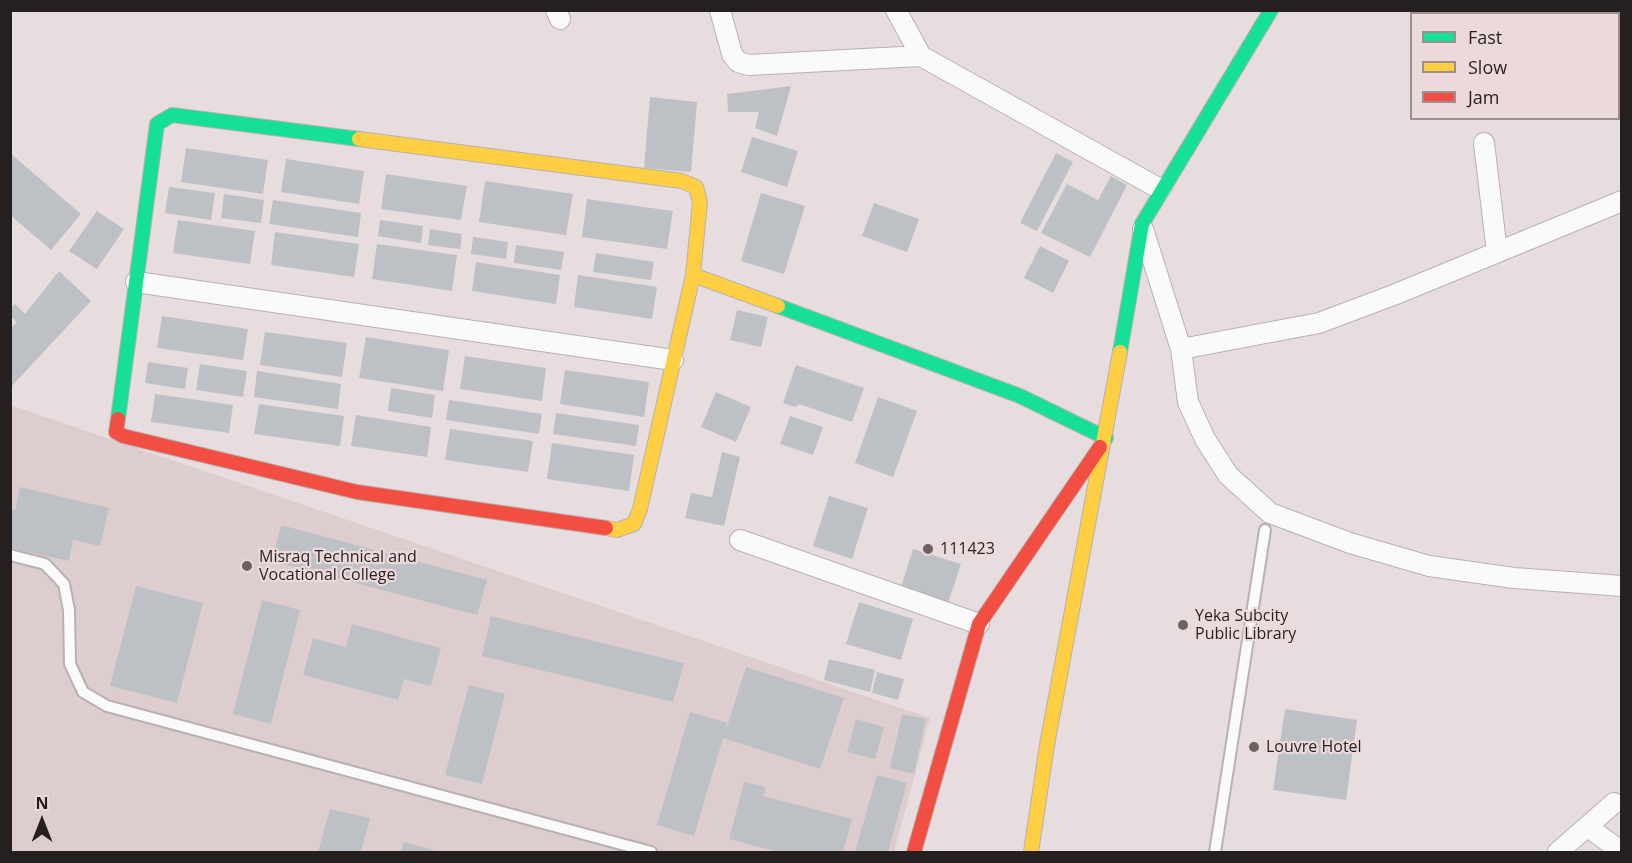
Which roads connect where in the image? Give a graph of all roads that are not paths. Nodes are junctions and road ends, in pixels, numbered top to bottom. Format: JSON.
{"nodes":[{"id":1,"x":720,"y":10,"type":"edge"},
{"id":2,"x":896,"y":10,"type":"edge"},
{"id":3,"x":1271,"y":10,"type":"edge"},
{"id":4,"x":921,"y":56,"type":"junction"},
{"id":5,"x":1484,"y":143,"type":"dead end"},
{"id":6,"x":1160,"y":189,"type":"junction"},
{"id":7,"x":1622,"y":201,"type":"edge"},
{"id":8,"x":1142,"y":224,"type":"junction"},
{"id":9,"x":1497,"y":252,"type":"junction"},
{"id":10,"x":693,"y":275,"type":"junction"},
{"id":11,"x":136,"y":282,"type":"junction"},
{"id":12,"x":1181,"y":350,"type":"junction"},
{"id":13,"x":674,"y":360,"type":"junction"},
{"id":14,"x":1106,"y":438,"type":"junction"},
{"id":15,"x":1265,"y":530,"type":"dead end"},
{"id":16,"x":740,"y":540,"type":"dead end"},
{"id":17,"x":10,"y":555,"type":"edge"},
{"id":18,"x":1622,"y":586,"type":"edge"},
{"id":19,"x":979,"y":624,"type":"junction"},
{"id":20,"x":1614,"y":803,"type":"dead end"},
{"id":21,"x":1588,"y":827,"type":"junction"},
{"id":22,"x":651,"y":852,"type":"edge"},
{"id":23,"x":914,"y":852,"type":"edge"},
{"id":24,"x":1031,"y":852,"type":"edge"},
{"id":25,"x":1215,"y":852,"type":"edge"},
{"id":26,"x":1558,"y":852,"type":"edge"},
{"id":27,"x":1622,"y":852,"type":"edge"}],
"edges":[{"from":1,"to":4,"type":"street"},
{"from":2,"to":4,"type":"street"},
{"from":3,"to":6,"type":"street"},
{"from":4,"to":6,"type":"street"},
{"from":5,"to":9,"type":"street"},
{"from":6,"to":8,"type":"street"},
{"from":7,"to":9,"type":"street"},
{"from":8,"to":12,"type":"street"},
{"from":8,"to":14,"type":"street"},
{"from":9,"to":12,"type":"street"},
{"from":10,"to":11,"type":"street"},
{"from":10,"to":13,"type":"street"},
{"from":10,"to":14,"type":"street"},
{"from":11,"to":13,"type":"street"},
{"from":11,"to":13,"type":"street"},
{"from":12,"to":18,"type":"street"},
{"from":14,"to":19,"type":"street"},
{"from":14,"to":24,"type":"street"},
{"from":15,"to":25,"type":"lane"},
{"from":16,"to":19,"type":"street"},
{"from":17,"to":22,"type":"lane"},
{"from":19,"to":23,"type":"street"},
{"from":20,"to":21,"type":"street"},
{"from":21,"to":26,"type":"street"},
{"from":21,"to":27,"type":"street"}]}
